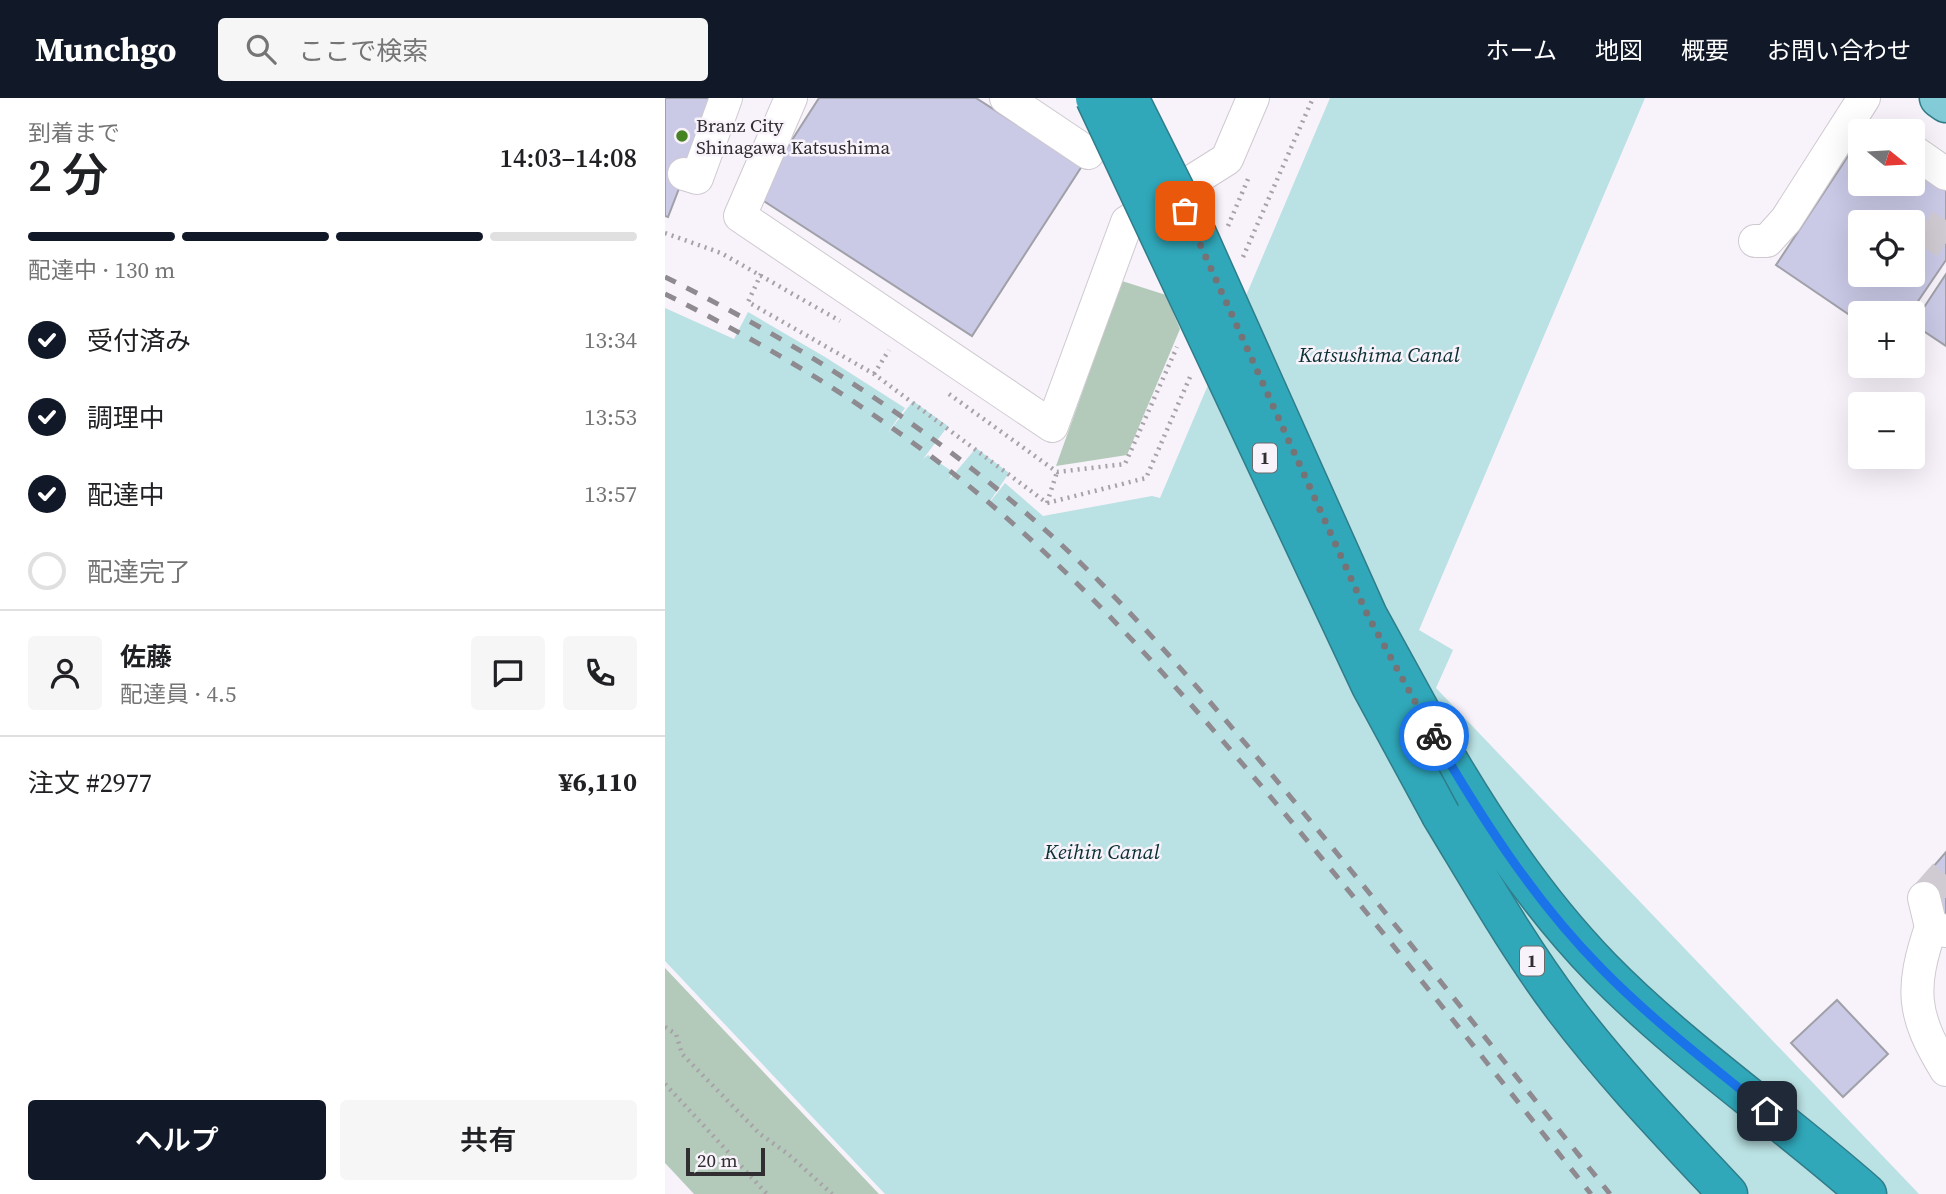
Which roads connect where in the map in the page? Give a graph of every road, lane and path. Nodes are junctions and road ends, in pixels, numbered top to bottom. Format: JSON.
{"nodes":[{"id":1,"x":726,"y":98,"type":"edge"},
{"id":2,"x":791,"y":98,"type":"edge"},
{"id":3,"x":1006,"y":98,"type":"edge"},
{"id":4,"x":1095,"y":98,"type":"edge"},
{"id":5,"x":1129,"y":98,"type":"edge"},
{"id":6,"x":1253,"y":98,"type":"edge"},
{"id":7,"x":1864,"y":98,"type":"edge"},
{"id":8,"x":1939,"y":98,"type":"edge"},
{"id":9,"x":1946,"y":103,"type":"edge"},
{"id":10,"x":1088,"y":153,"type":"dead end"},
{"id":11,"x":1925,"y":160,"type":"edge"},
{"id":12,"x":1252,"y":169,"type":"dead end"},
{"id":13,"x":684,"y":174,"type":"dead end"},
{"id":14,"x":1946,"y":174,"type":"edge"},
{"id":15,"x":1226,"y":232,"type":"dead end"},
{"id":16,"x":665,"y":233,"type":"edge"},
{"id":17,"x":1755,"y":241,"type":"dead end"},
{"id":18,"x":761,"y":273,"type":"junction"},
{"id":19,"x":748,"y":302,"type":"dead end"},
{"id":20,"x":842,"y":322,"type":"dead end"},
{"id":21,"x":1182,"y":334,"type":"dead end"},
{"id":22,"x":877,"y":343,"type":"dead end"},
{"id":23,"x":889,"y":350,"type":"junction"},
{"id":24,"x":899,"y":358,"type":"dead end"},
{"id":25,"x":874,"y":374,"type":"dead end"},
{"id":26,"x":942,"y":389,"type":"dead end"},
{"id":27,"x":1057,"y":472,"type":"junction"},
{"id":28,"x":1047,"y":503,"type":"dead end"},
{"id":29,"x":1936,"y":917,"type":"tunnel mouth"},
{"id":30,"x":665,"y":1027,"type":"edge"},
{"id":31,"x":1946,"y":1070,"type":"edge"},
{"id":32,"x":665,"y":1084,"type":"edge"},
{"id":33,"x":767,"y":1194,"type":"edge"},
{"id":34,"x":832,"y":1194,"type":"edge"},
{"id":35,"x":1728,"y":1194,"type":"edge"},
{"id":36,"x":1867,"y":1194,"type":"edge"}],
"edges":[{"from":1,"to":13,"type":"lane"},
{"from":2,"to":6,"type":"lane"},
{"from":3,"to":10,"type":"lane"},
{"from":4,"to":35,"type":"highway","number":"1","bridge":true},
{"from":5,"to":36,"type":"highway","number":"1","bridge":true},
{"from":7,"to":17,"type":"lane"},
{"from":8,"to":9,"type":"main road"},
{"from":11,"to":14,"type":"lane"},
{"from":12,"to":15,"type":"path"},
{"from":16,"to":18,"type":"path"},
{"from":18,"to":19,"type":"path"},
{"from":18,"to":20,"type":"path"},
{"from":21,"to":27,"type":"path"},
{"from":22,"to":23,"type":"path"},
{"from":23,"to":24,"type":"path"},
{"from":23,"to":25,"type":"path"},
{"from":26,"to":27,"type":"path"},
{"from":27,"to":28,"type":"path"},
{"from":29,"to":31,"type":"lane"},
{"from":30,"to":34,"type":"path"},
{"from":32,"to":33,"type":"path"}]}
